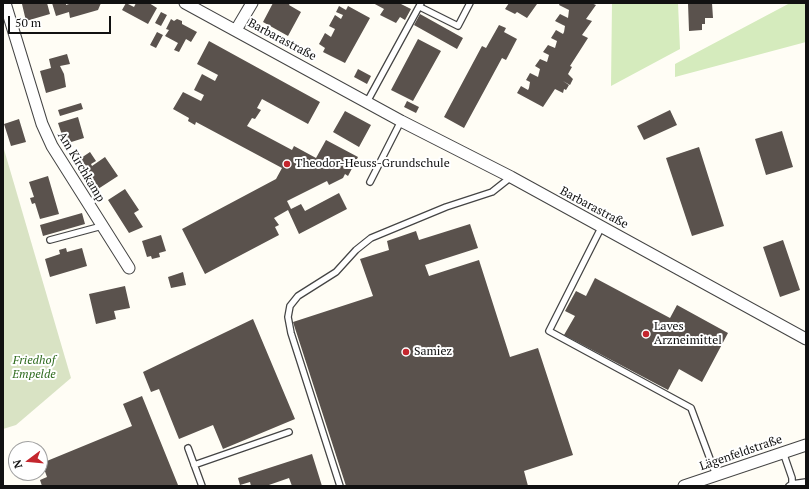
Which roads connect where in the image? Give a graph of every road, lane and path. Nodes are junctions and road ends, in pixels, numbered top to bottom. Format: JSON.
{"nodes":[{"id":1,"x":5,"y":3,"type":"edge"},
{"id":2,"x":185,"y":3,"type":"edge"},
{"id":3,"x":252,"y":3,"type":"edge"},
{"id":4,"x":470,"y":3,"type":"edge"},
{"id":5,"x":421,"y":5,"type":"edge"},
{"id":6,"x":236,"y":30,"type":"junction"},
{"id":7,"x":367,"y":102,"type":"junction"},
{"id":8,"x":401,"y":121,"type":"junction"},
{"id":9,"x":511,"y":177,"type":"junction"},
{"id":10,"x":370,"y":182,"type":"dead end"},
{"id":11,"x":102,"y":226,"type":"junction"},
{"id":12,"x":602,"y":226,"type":"junction"},
{"id":13,"x":50,"y":240,"type":"dead end"},
{"id":14,"x":129,"y":268,"type":"dead end"},
{"id":15,"x":806,"y":339,"type":"edge"},
{"id":16,"x":290,"y":432,"type":"dead end"},
{"id":17,"x":806,"y":445,"type":"edge"},
{"id":18,"x":188,"y":448,"type":"dead end"},
{"id":19,"x":783,"y":452,"type":"junction"},
{"id":20,"x":194,"y":465,"type":"junction"},
{"id":21,"x":716,"y":476,"type":"junction"},
{"id":22,"x":806,"y":482,"type":"edge"},
{"id":23,"x":791,"y":485,"type":"edge"},
{"id":24,"x":202,"y":486,"type":"edge"},
{"id":25,"x":340,"y":486,"type":"edge"},
{"id":26,"x":684,"y":486,"type":"edge"}],
"edges":[{"from":1,"to":11,"type":"street","name":"Am Kirchkamp"},
{"from":2,"to":6,"type":"street","name":"Barbarastraße"},
{"from":3,"to":6,"type":"street"},
{"from":4,"to":5,"type":"lane"},
{"from":5,"to":7,"type":"lane"},
{"from":6,"to":7,"type":"street","name":"Barbarastraße"},
{"from":7,"to":8,"type":"street","name":"Barbarastraße"},
{"from":8,"to":9,"type":"street","name":"Barbarastraße"},
{"from":8,"to":10,"type":"lane"},
{"from":9,"to":12,"type":"street","name":"Barbarastraße"},
{"from":9,"to":25,"type":"lane"},
{"from":11,"to":13,"type":"lane"},
{"from":11,"to":14,"type":"street","name":"Am Kirchkamp"},
{"from":12,"to":15,"type":"street","name":"Barbarastraße"},
{"from":12,"to":21,"type":"lane"},
{"from":16,"to":20,"type":"lane"},
{"from":17,"to":19,"type":"street","name":"Lägenfeldstraße"},
{"from":18,"to":20,"type":"lane"},
{"from":19,"to":21,"type":"street","name":"Lägenfeldstraße"},
{"from":19,"to":23,"type":"lane"},
{"from":20,"to":24,"type":"lane"},
{"from":21,"to":26,"type":"street","name":"Lägenfeldstraße"},
{"from":22,"to":23,"type":"lane"}]}
